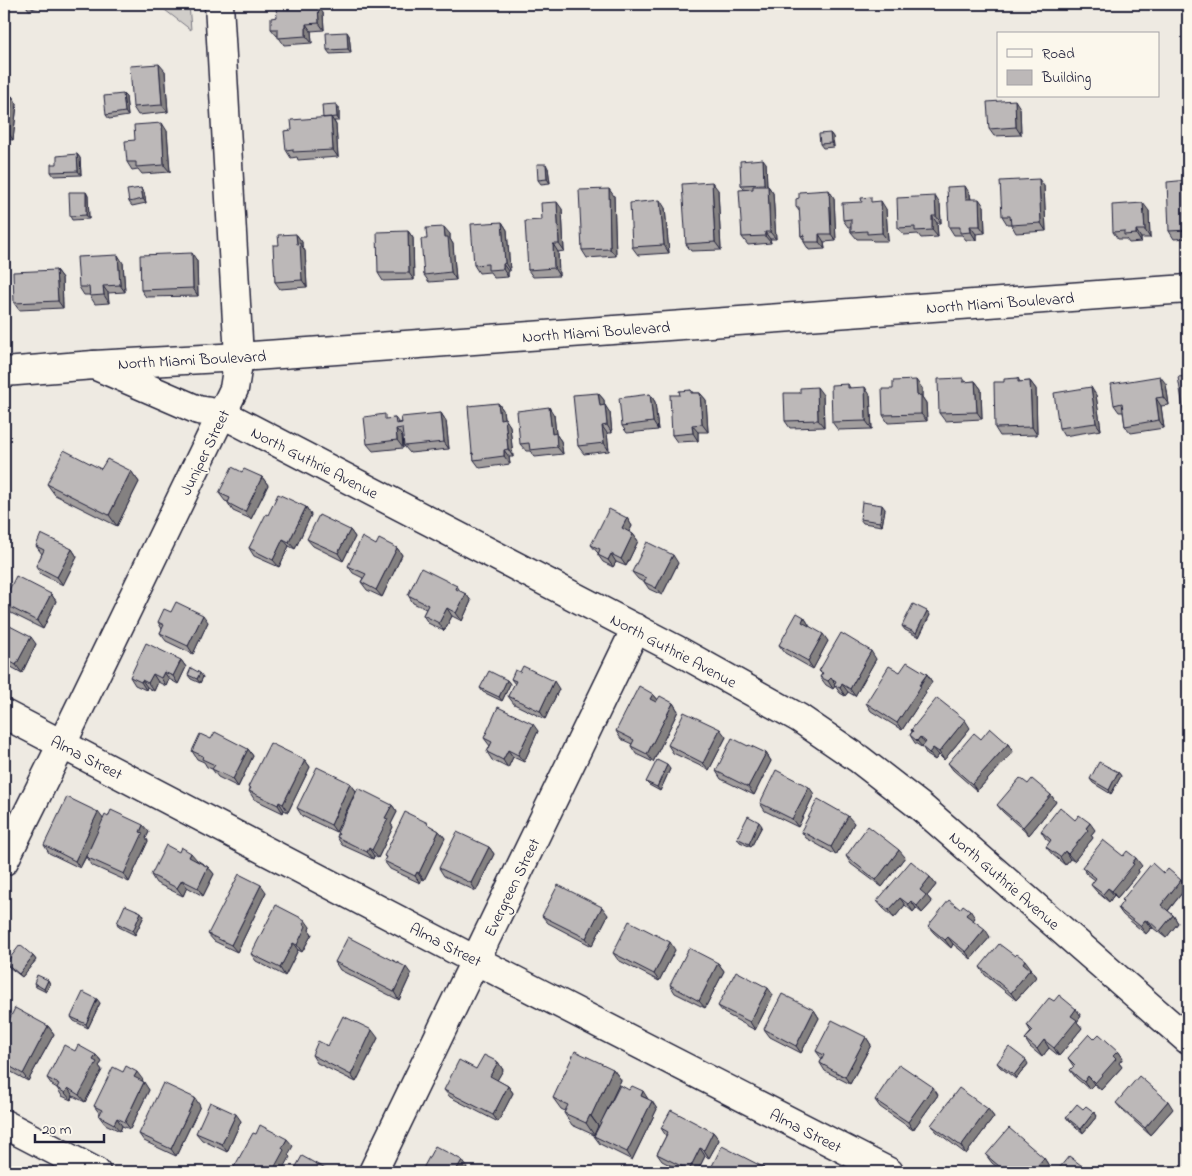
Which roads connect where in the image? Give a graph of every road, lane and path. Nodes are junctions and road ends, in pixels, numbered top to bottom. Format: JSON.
{"nodes":[{"id":1,"x":219,"y":4,"type":"edge"},
{"id":2,"x":1188,"y":289,"type":"edge"},
{"id":3,"x":239,"y":357,"type":"junction"},
{"id":4,"x":94,"y":365,"type":"junction"},
{"id":5,"x":4,"y":372,"type":"edge"},
{"id":6,"x":222,"y":414,"type":"junction"},
{"id":7,"x":636,"y":628,"type":"junction"},
{"id":8,"x":4,"y":714,"type":"edge"},
{"id":9,"x":62,"y":744,"type":"junction"},
{"id":10,"x":4,"y":862,"type":"edge"},
{"id":11,"x":475,"y":960,"type":"junction"},
{"id":12,"x":1188,"y":1040,"type":"edge"},
{"id":13,"x":4,"y":1124,"type":"edge"},
{"id":14,"x":96,"y":1172,"type":"edge"},
{"id":15,"x":373,"y":1172,"type":"edge"},
{"id":16,"x":889,"y":1172,"type":"edge"}],
"edges":[{"from":1,"to":3,"type":"street","name":"Juniper Street"},
{"from":2,"to":3,"type":"street","name":"North Miami Boulevard"},
{"from":3,"to":4,"type":"street","name":"North Miami Boulevard"},
{"from":3,"to":6,"type":"street","name":"Juniper Street"},
{"from":4,"to":5,"type":"street","name":"North Miami Boulevard"},
{"from":4,"to":6,"type":"street","name":"North Guthrie Avenue"},
{"from":6,"to":7,"type":"street","name":"North Guthrie Avenue"},
{"from":6,"to":9,"type":"street","name":"Juniper Street"},
{"from":7,"to":11,"type":"street","name":"Evergreen Street"},
{"from":7,"to":12,"type":"street","name":"North Guthrie Avenue"},
{"from":8,"to":9,"type":"street","name":"Alma Street"},
{"from":9,"to":10,"type":"street","name":"Juniper Street"},
{"from":9,"to":11,"type":"street","name":"Alma Street"},
{"from":11,"to":15,"type":"street","name":"Evergreen Street"},
{"from":11,"to":16,"type":"street","name":"Alma Street"},
{"from":13,"to":14,"type":"street"}]}
